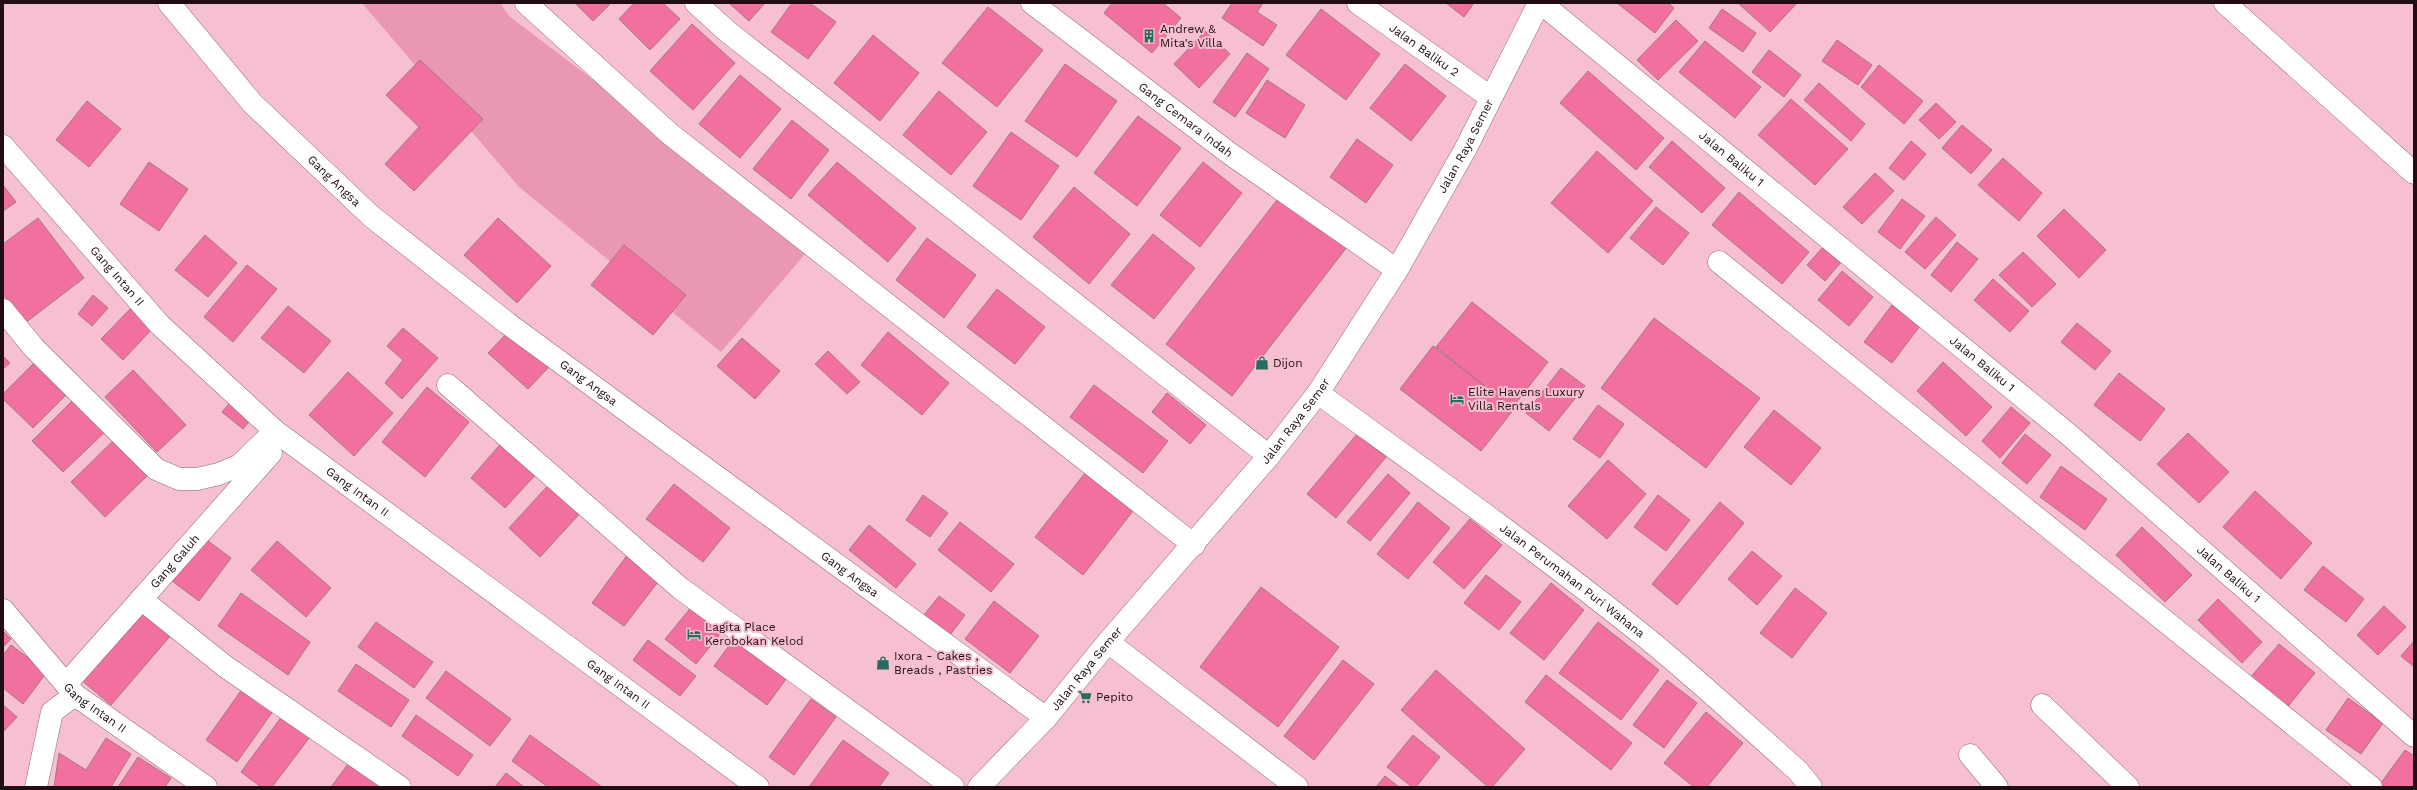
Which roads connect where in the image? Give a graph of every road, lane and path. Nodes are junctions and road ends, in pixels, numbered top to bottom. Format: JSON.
{"nodes":[{"id":1,"x":169,"y":3,"type":"edge"},
{"id":2,"x":526,"y":3,"type":"edge"},
{"id":3,"x":696,"y":3,"type":"edge"},
{"id":4,"x":1032,"y":3,"type":"edge"},
{"id":5,"x":1358,"y":3,"type":"edge"},
{"id":6,"x":1540,"y":3,"type":"edge"},
{"id":7,"x":2225,"y":3,"type":"edge"},
{"id":8,"x":1490,"y":97,"type":"junction"},
{"id":9,"x":3,"y":146,"type":"edge"},
{"id":10,"x":2414,"y":173,"type":"edge"},
{"id":11,"x":1719,"y":262,"type":"dead end"},
{"id":12,"x":1397,"y":270,"type":"junction"},
{"id":13,"x":3,"y":310,"type":"edge"},
{"id":14,"x":448,"y":386,"type":"dead end"},
{"id":15,"x":1318,"y":392,"type":"junction"},
{"id":16,"x":279,"y":434,"type":"junction"},
{"id":17,"x":1269,"y":456,"type":"junction"},
{"id":18,"x":1194,"y":545,"type":"junction"},
{"id":19,"x":141,"y":599,"type":"junction"},
{"id":20,"x":3,"y":610,"type":"edge"},
{"id":21,"x":1108,"y":642,"type":"junction"},
{"id":22,"x":70,"y":689,"type":"junction"},
{"id":23,"x":2042,"y":705,"type":"dead end"},
{"id":24,"x":1046,"y":718,"type":"junction"},
{"id":25,"x":2414,"y":736,"type":"edge"},
{"id":26,"x":1970,"y":755,"type":"dead end"},
{"id":27,"x":36,"y":787,"type":"edge"},
{"id":28,"x":206,"y":787,"type":"edge"},
{"id":29,"x":400,"y":787,"type":"edge"},
{"id":30,"x":758,"y":787,"type":"edge"},
{"id":31,"x":953,"y":787,"type":"edge"},
{"id":32,"x":979,"y":787,"type":"edge"},
{"id":33,"x":1297,"y":787,"type":"edge"},
{"id":34,"x":1811,"y":787,"type":"edge"},
{"id":35,"x":1997,"y":787,"type":"edge"},
{"id":36,"x":2128,"y":787,"type":"edge"},
{"id":37,"x":2371,"y":787,"type":"edge"}],
"edges":[{"from":1,"to":24,"type":"street","name":"Gang Angsa"},
{"from":2,"to":18,"type":"street"},
{"from":3,"to":17,"type":"street"},
{"from":4,"to":12,"type":"street","name":"Gang Cemara Indah"},
{"from":5,"to":8,"type":"street","name":"Jalan Baliku 2"},
{"from":6,"to":8,"type":"street","name":"Jalan Raya Semer"},
{"from":6,"to":25,"type":"street","name":"Jalan Baliku 1"},
{"from":7,"to":10,"type":"street"},
{"from":8,"to":12,"type":"street","name":"Jalan Raya Semer"},
{"from":9,"to":16,"type":"street","name":"Gang Intan II"},
{"from":11,"to":37,"type":"street"},
{"from":12,"to":15,"type":"street","name":"Jalan Raya Semer"},
{"from":13,"to":16,"type":"street"},
{"from":14,"to":31,"type":"street"},
{"from":15,"to":17,"type":"street","name":"Jalan Raya Semer"},
{"from":15,"to":34,"type":"street","name":"Jalan Perumahan Puri Wahana"},
{"from":16,"to":19,"type":"street","name":"Gang Galuh"},
{"from":16,"to":30,"type":"street","name":"Gang Intan II"},
{"from":17,"to":18,"type":"street","name":"Jalan Raya Semer"},
{"from":18,"to":21,"type":"street","name":"Jalan Raya Semer"},
{"from":19,"to":22,"type":"street","name":"Gang Galuh"},
{"from":19,"to":29,"type":"street"},
{"from":20,"to":22,"type":"street","name":"Gang Intan II"},
{"from":21,"to":24,"type":"street","name":"Jalan Raya Semer"},
{"from":21,"to":33,"type":"street"},
{"from":22,"to":27,"type":"street","name":"Gang Galuh"},
{"from":22,"to":28,"type":"street","name":"Gang Intan II"},
{"from":23,"to":36,"type":"street"},
{"from":24,"to":32,"type":"street","name":"Jalan Raya Semer"},
{"from":26,"to":35,"type":"street"}]}
